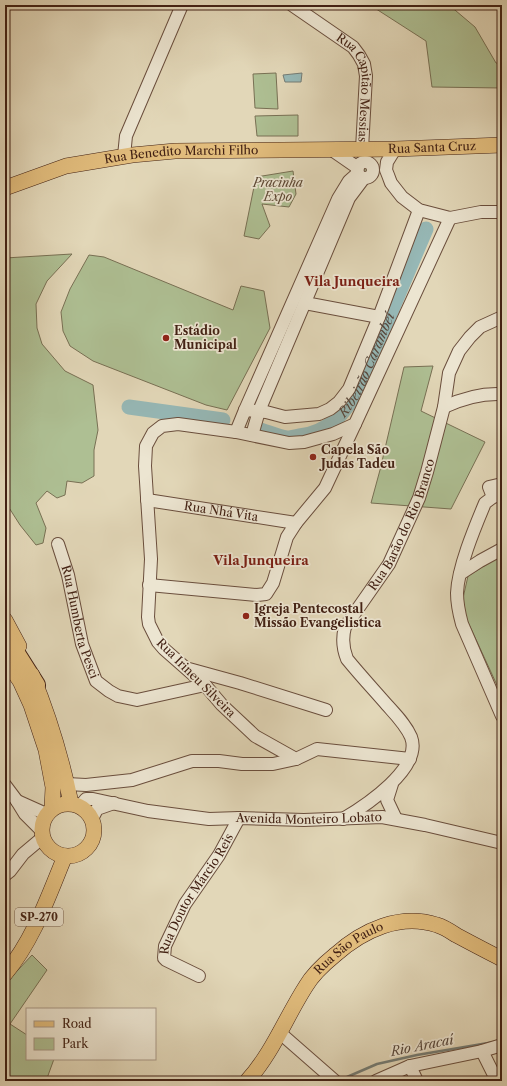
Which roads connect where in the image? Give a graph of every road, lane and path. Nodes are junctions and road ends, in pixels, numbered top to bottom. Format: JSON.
{"nodes":[{"id":1,"x":182,"y":5,"type":"edge"},
{"id":2,"x":292,"y":5,"type":"edge"},
{"id":3,"x":502,"y":146,"type":"edge"},
{"id":4,"x":362,"y":149,"type":"junction"},
{"id":5,"x":395,"y":149,"type":"junction"},
{"id":6,"x":332,"y":150,"type":"junction"},
{"id":7,"x":124,"y":156,"type":"junction"},
{"id":8,"x":386,"y":170,"type":"junction"},
{"id":9,"x":360,"y":173,"type":"junction"},
{"id":10,"x":5,"y":188,"type":"edge"},
{"id":11,"x":420,"y":210,"type":"junction"},
{"id":12,"x":502,"y":212,"type":"edge"},
{"id":13,"x":450,"y":218,"type":"junction"},
{"id":14,"x":305,"y":303,"type":"junction"},
{"id":15,"x":379,"y":317,"type":"junction"},
{"id":16,"x":502,"y":317,"type":"edge"},
{"id":17,"x":502,"y":394,"type":"edge"},
{"id":18,"x":444,"y":406,"type":"junction"},
{"id":19,"x":245,"y":410,"type":"junction"},
{"id":20,"x":260,"y":411,"type":"junction"},
{"id":21,"x":355,"y":424,"type":"junction"},
{"id":22,"x":236,"y":432,"type":"junction"},
{"id":23,"x":252,"y":435,"type":"junction"},
{"id":24,"x":502,"y":484,"type":"edge"},
{"id":25,"x":497,"y":496,"type":"edge"},
{"id":26,"x":147,"y":500,"type":"junction"},
{"id":27,"x":296,"y":523,"type":"junction"},
{"id":28,"x":58,"y":544,"type":"dead end"},
{"id":29,"x":502,"y":549,"type":"edge"},
{"id":30,"x":460,"y":574,"type":"junction"},
{"id":31,"x":149,"y":585,"type":"junction"},
{"id":32,"x":5,"y":620,"type":"edge"},
{"id":33,"x":5,"y":636,"type":"edge"},
{"id":34,"x":5,"y":660,"type":"edge"},
{"id":35,"x":188,"y":669,"type":"junction"},
{"id":36,"x":36,"y":685,"type":"junction"},
{"id":37,"x":205,"y":685,"type":"junction"},
{"id":38,"x":326,"y":710,"type":"dead end"},
{"id":39,"x":502,"y":716,"type":"edge"},
{"id":40,"x":296,"y":759,"type":"junction"},
{"id":41,"x":410,"y":759,"type":"junction"},
{"id":42,"x":67,"y":784,"type":"junction"},
{"id":43,"x":392,"y":784,"type":"junction"},
{"id":44,"x":5,"y":785,"type":"edge"},
{"id":45,"x":17,"y":801,"type":"junction"},
{"id":46,"x":114,"y":803,"type":"junction"},
{"id":47,"x":75,"y":805,"type":"junction"},
{"id":48,"x":49,"y":811,"type":"junction"},
{"id":49,"x":239,"y":818,"type":"junction"},
{"id":50,"x":343,"y":818,"type":"junction"},
{"id":51,"x":92,"y":819,"type":"junction"},
{"id":52,"x":396,"y":819,"type":"junction"},
{"id":53,"x":42,"y":834,"type":"junction"},
{"id":54,"x":502,"y":843,"type":"edge"},
{"id":55,"x":65,"y":856,"type":"junction"},
{"id":56,"x":5,"y":875,"type":"edge"},
{"id":57,"x":502,"y":959,"type":"edge"},
{"id":58,"x":5,"y":974,"type":"edge"},
{"id":59,"x":199,"y":976,"type":"dead end"},
{"id":60,"x":279,"y":1032,"type":"junction"},
{"id":61,"x":502,"y":1044,"type":"edge"},
{"id":62,"x":482,"y":1051,"type":"junction"},
{"id":63,"x":410,"y":1066,"type":"junction"},
{"id":64,"x":332,"y":1078,"type":"edge"},
{"id":65,"x":247,"y":1081,"type":"edge"},
{"id":66,"x":376,"y":1081,"type":"edge"},
{"id":67,"x":417,"y":1081,"type":"edge"},
{"id":68,"x":497,"y":1081,"type":"edge"}],
"edges":[{"from":1,"to":7,"type":"street"},
{"from":2,"to":4,"type":"street","name":"Rua Capitão Messias"},
{"from":3,"to":5,"type":"main road","name":"Rua Santa Cruz"},
{"from":4,"to":5,"type":"main road","name":"Rua Santa Cruz"},
{"from":4,"to":6,"type":"main road","name":"Rua Benedito Marchi Filho"},
{"from":5,"to":8,"type":"street"},
{"from":6,"to":7,"type":"main road","name":"Rua Benedito Marchi Filho"},
{"from":6,"to":9,"type":"street"},
{"from":7,"to":10,"type":"main road","name":"Rua Benedito Marchi Filho"},
{"from":8,"to":9,"type":"street"},
{"from":8,"to":11,"type":"street"},
{"from":9,"to":14,"type":"street"},
{"from":9,"to":19,"type":"street"},
{"from":11,"to":13,"type":"street"},
{"from":11,"to":15,"type":"street"},
{"from":12,"to":13,"type":"street"},
{"from":13,"to":21,"type":"street"},
{"from":14,"to":15,"type":"street"},
{"from":14,"to":20,"type":"street"},
{"from":15,"to":20,"type":"street"},
{"from":16,"to":18,"type":"street","name":"Rua Barão do Rio Branco"},
{"from":17,"to":18,"type":"street"},
{"from":18,"to":41,"type":"street","name":"Rua Barão do Rio Branco"},
{"from":19,"to":20,"type":"street"},
{"from":19,"to":22,"type":"street"},
{"from":20,"to":23,"type":"street"},
{"from":21,"to":23,"type":"street","name":"Rua Irineu Silveira"},
{"from":21,"to":27,"type":"street"},
{"from":22,"to":23,"type":"street","name":"Rua Irineu Silveira"},
{"from":22,"to":26,"type":"street","name":"Rua Irineu Silveira"},
{"from":24,"to":25,"type":"street"},
{"from":25,"to":30,"type":"street"},
{"from":26,"to":27,"type":"street","name":"Rua Nhá Vita"},
{"from":26,"to":31,"type":"street","name":"Rua Irineu Silveira"},
{"from":27,"to":31,"type":"street"},
{"from":28,"to":37,"type":"street","name":"Rua Humberta Pesci"},
{"from":29,"to":30,"type":"street"},
{"from":30,"to":39,"type":"street"},
{"from":31,"to":35,"type":"street","name":"Rua Irineu Silveira"},
{"from":32,"to":36,"type":"main road"},
{"from":33,"to":36,"type":"highway"},
{"from":34,"to":48,"type":"main road"},
{"from":35,"to":37,"type":"street","name":"Rua Irineu Silveira"},
{"from":35,"to":38,"type":"street"},
{"from":36,"to":42,"type":"main road"},
{"from":37,"to":40,"type":"street","name":"Rua Irineu Silveira"},
{"from":40,"to":41,"type":"street"},
{"from":40,"to":42,"type":"street"},
{"from":41,"to":43,"type":"street","name":"Rua Barão do Rio Branco"},
{"from":42,"to":47,"type":"main road"},
{"from":43,"to":50,"type":"street","name":"Rua Barão do Rio Branco"},
{"from":43,"to":52,"type":"street","name":"Rua Barão do Rio Branco"},
{"from":44,"to":45,"type":"street"},
{"from":45,"to":48,"type":"street"},
{"from":45,"to":53,"type":"street"},
{"from":46,"to":47,"type":"street","name":"Avenida Monteiro Lobato"},
{"from":46,"to":49,"type":"street","name":"Avenida Monteiro Lobato"},
{"from":46,"to":51,"type":"street"},
{"from":47,"to":48,"type":"main road"},
{"from":47,"to":51,"type":"main road"},
{"from":48,"to":53,"type":"main road"},
{"from":49,"to":50,"type":"street","name":"Avenida Monteiro Lobato"},
{"from":49,"to":59,"type":"street","name":"Rua Doutor Márcio Reis"},
{"from":50,"to":52,"type":"street","name":"Avenida Monteiro Lobato"},
{"from":51,"to":55,"type":"main road"},
{"from":52,"to":54,"type":"street","name":"Avenida Monteiro Lobato"},
{"from":53,"to":55,"type":"main road"},
{"from":53,"to":56,"type":"street"},
{"from":55,"to":58,"type":"main road","number":"SP-270"},
{"from":57,"to":60,"type":"main road","name":"Rua São Paulo"},
{"from":60,"to":64,"type":"street"},
{"from":60,"to":65,"type":"main road","name":"Rua São Paulo"},
{"from":61,"to":62,"type":"street"},
{"from":62,"to":63,"type":"street"},
{"from":62,"to":68,"type":"street"},
{"from":63,"to":66,"type":"street"},
{"from":63,"to":67,"type":"street"}]}
